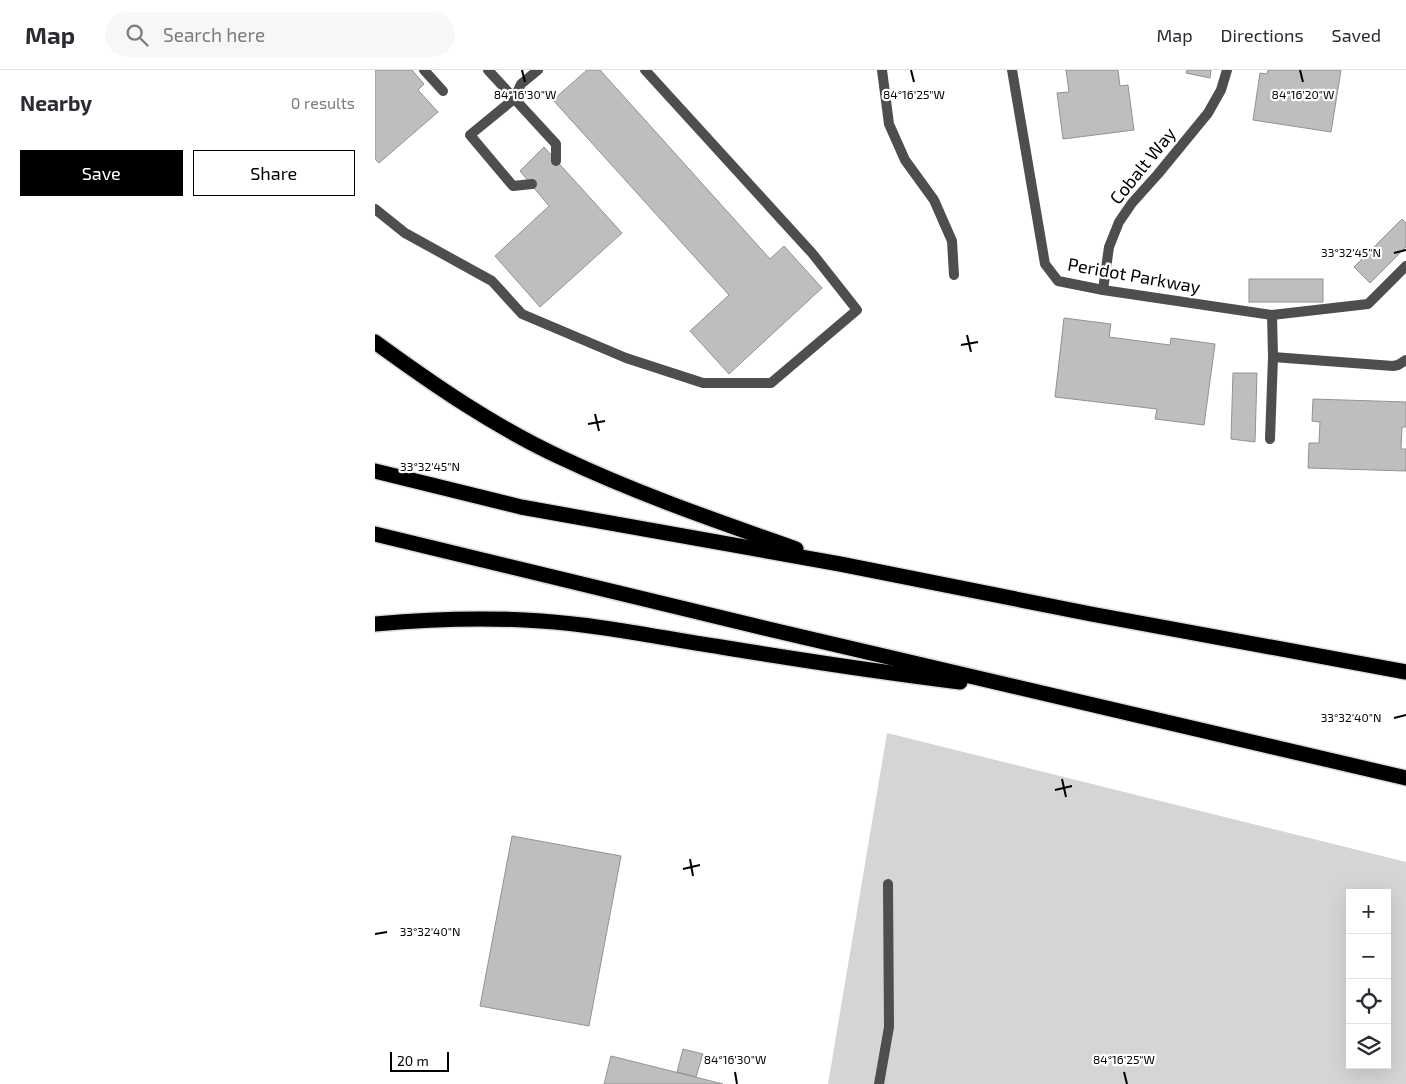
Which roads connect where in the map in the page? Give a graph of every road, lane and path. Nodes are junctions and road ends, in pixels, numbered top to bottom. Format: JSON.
{"nodes":[{"id":1,"x":424,"y":70,"type":"edge"},
{"id":2,"x":488,"y":70,"type":"edge"},
{"id":3,"x":538,"y":70,"type":"edge"},
{"id":4,"x":645,"y":70,"type":"edge"},
{"id":5,"x":881,"y":70,"type":"edge"},
{"id":6,"x":1012,"y":70,"type":"edge"},
{"id":7,"x":1227,"y":70,"type":"edge"},
{"id":8,"x":443,"y":92,"type":"dead end"},
{"id":9,"x":514,"y":99,"type":"junction"},
{"id":10,"x":556,"y":161,"type":"dead end"},
{"id":11,"x":532,"y":184,"type":"dead end"},
{"id":12,"x":375,"y":209,"type":"edge"},
{"id":13,"x":1406,"y":266,"type":"edge"},
{"id":14,"x":954,"y":275,"type":"dead end"},
{"id":15,"x":1103,"y":290,"type":"junction"},
{"id":16,"x":1272,"y":315,"type":"junction"},
{"id":17,"x":375,"y":342,"type":"edge"},
{"id":18,"x":1273,"y":357,"type":"junction"},
{"id":19,"x":1406,"y":360,"type":"edge"},
{"id":20,"x":1270,"y":439,"type":"dead end"},
{"id":21,"x":375,"y":472,"type":"edge"},
{"id":22,"x":375,"y":534,"type":"edge"},
{"id":23,"x":840,"y":564,"type":"junction"},
{"id":24,"x":375,"y":624,"type":"edge"},
{"id":25,"x":1406,"y":672,"type":"edge"},
{"id":26,"x":1036,"y":691,"type":"junction"},
{"id":27,"x":1406,"y":778,"type":"edge"},
{"id":28,"x":887,"y":884,"type":"dead end"},
{"id":29,"x":879,"y":1084,"type":"edge"}],
"edges":[{"from":1,"to":8,"type":"street"},
{"from":2,"to":9,"type":"street"},
{"from":3,"to":9,"type":"street"},
{"from":4,"to":12,"type":"street"},
{"from":5,"to":14,"type":"street"},
{"from":6,"to":15,"type":"street","name":"Peridot Parkway"},
{"from":7,"to":15,"type":"street","name":"Cobalt Way"},
{"from":9,"to":10,"type":"street"},
{"from":9,"to":11,"type":"street"},
{"from":13,"to":16,"type":"street","name":"Peridot Parkway"},
{"from":15,"to":16,"type":"street","name":"Peridot Parkway"},
{"from":16,"to":18,"type":"street"},
{"from":17,"to":23,"type":"highway"},
{"from":18,"to":19,"type":"street"},
{"from":18,"to":20,"type":"street"},
{"from":21,"to":23,"type":"highway"},
{"from":22,"to":26,"type":"highway"},
{"from":23,"to":25,"type":"highway"},
{"from":24,"to":26,"type":"highway"},
{"from":26,"to":27,"type":"highway"},
{"from":28,"to":29,"type":"street"}]}
